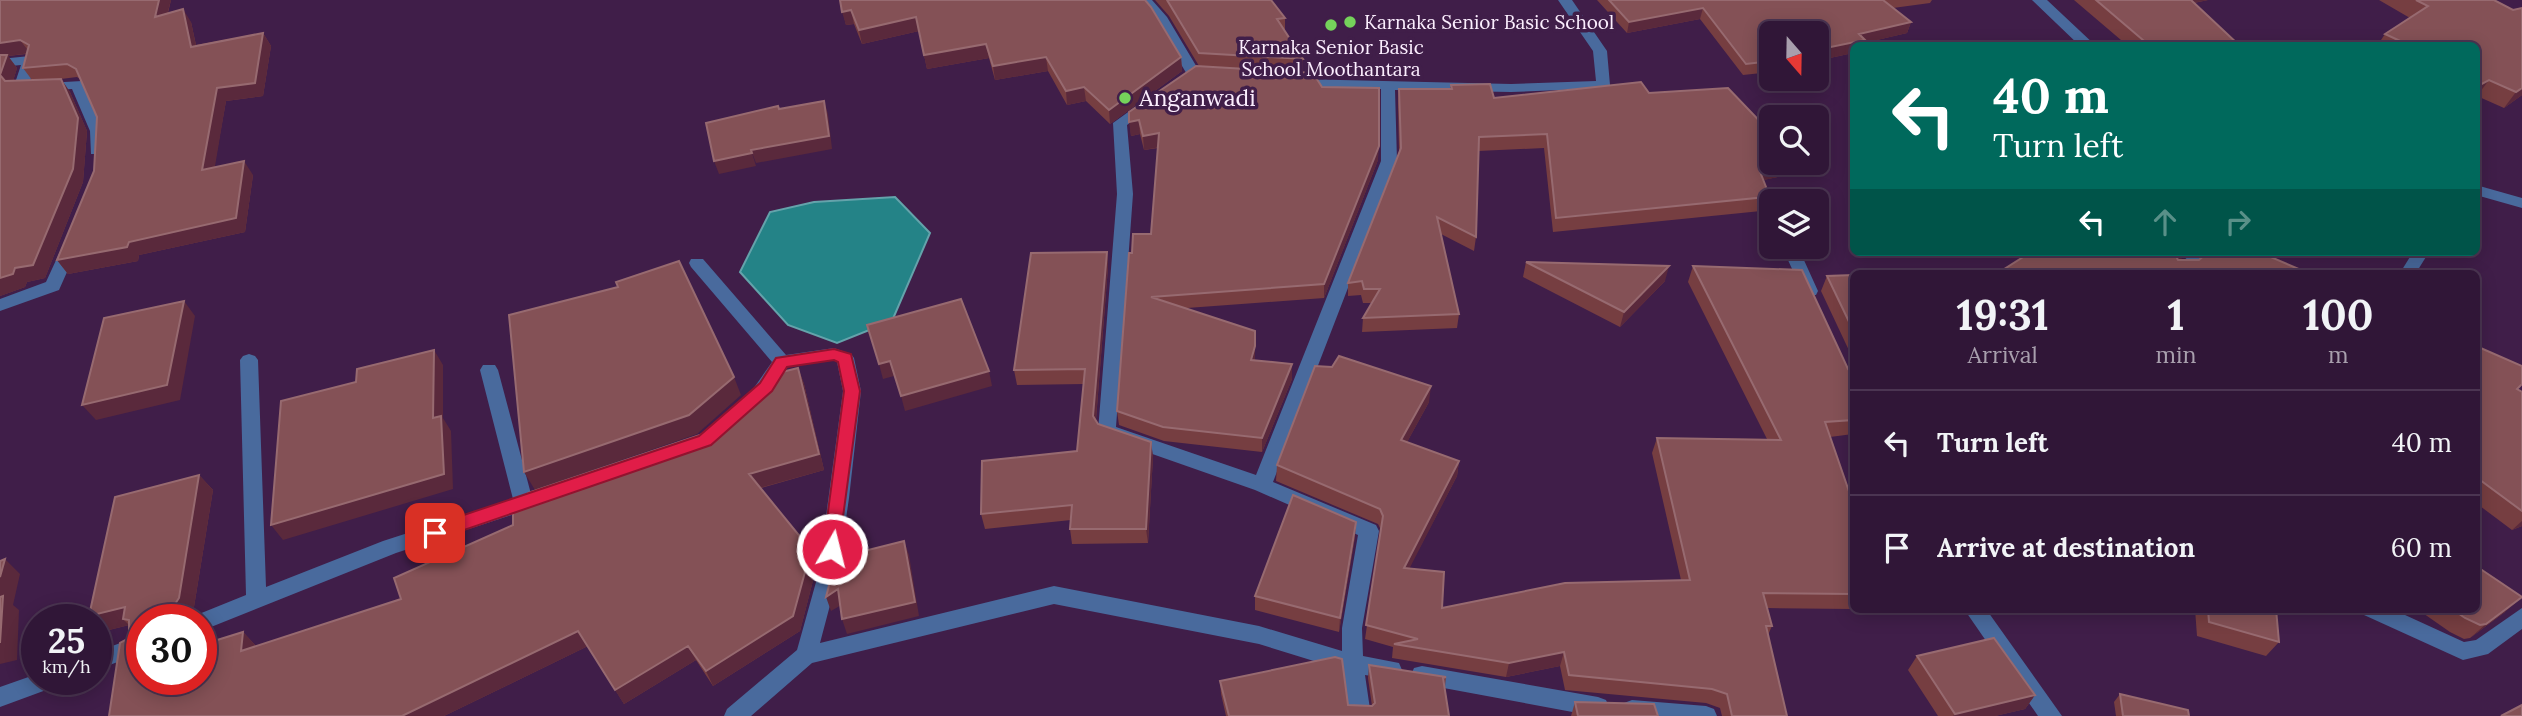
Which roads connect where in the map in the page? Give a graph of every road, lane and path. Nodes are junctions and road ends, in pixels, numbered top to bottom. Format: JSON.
{"nodes":[{"id":1,"x":1145,"y":0,"type":"edge"},
{"id":2,"x":1565,"y":0,"type":"edge"},
{"id":3,"x":2039,"y":0,"type":"edge"},
{"id":4,"x":2085,"y":42,"type":"edge"},
{"id":5,"x":0,"y":63,"type":"edge"},
{"id":6,"x":1219,"y":75,"type":"edge"},
{"id":7,"x":1283,"y":81,"type":"edge"},
{"id":8,"x":1388,"y":85,"type":"junction"},
{"id":9,"x":1162,"y":94,"type":"edge"},
{"id":10,"x":94,"y":170,"type":"edge"},
{"id":11,"x":2480,"y":191,"type":"edge"},
{"id":12,"x":2522,"y":203,"type":"edge"},
{"id":13,"x":77,"y":227,"type":"edge"},
{"id":14,"x":2199,"y":256,"type":"edge"},
{"id":15,"x":1795,"y":259,"type":"edge"},
{"id":16,"x":697,"y":263,"type":"dead end"},
{"id":17,"x":2180,"y":270,"type":"edge"},
{"id":18,"x":0,"y":305,"type":"edge"},
{"id":19,"x":1817,"y":306,"type":"edge"},
{"id":20,"x":249,"y":360,"type":"dead end"},
{"id":21,"x":782,"y":362,"type":"junction"},
{"id":22,"x":489,"y":370,"type":"dead end"},
{"id":23,"x":746,"y":405,"type":"edge"},
{"id":24,"x":1262,"y":485,"type":"junction"},
{"id":25,"x":563,"y":491,"type":"edge"},
{"id":26,"x":524,"y":504,"type":"junction"},
{"id":27,"x":256,"y":602,"type":"junction"},
{"id":28,"x":1978,"y":613,"type":"edge"},
{"id":29,"x":2380,"y":613,"type":"edge"},
{"id":30,"x":217,"y":616,"type":"edge"},
{"id":31,"x":2522,"y":617,"type":"edge"},
{"id":32,"x":806,"y":655,"type":"junction"},
{"id":33,"x":1353,"y":664,"type":"junction"},
{"id":34,"x":21,"y":689,"type":"edge"},
{"id":35,"x":0,"y":697,"type":"edge"},
{"id":36,"x":735,"y":716,"type":"edge"},
{"id":37,"x":1360,"y":716,"type":"edge"},
{"id":38,"x":1706,"y":716,"type":"edge"},
{"id":39,"x":2051,"y":716,"type":"edge"}],
"edges":[{"from":1,"to":6,"type":"street"},
{"from":2,"to":8,"type":"street"},
{"from":3,"to":4,"type":"street"},
{"from":5,"to":10,"type":"street"},
{"from":7,"to":8,"type":"street"},
{"from":8,"to":24,"type":"street"},
{"from":9,"to":24,"type":"street"},
{"from":11,"to":12,"type":"street"},
{"from":13,"to":18,"type":"street"},
{"from":14,"to":17,"type":"street"},
{"from":15,"to":19,"type":"street"},
{"from":16,"to":21,"type":"street"},
{"from":20,"to":27,"type":"street"},
{"from":21,"to":23,"type":"street"},
{"from":21,"to":32,"type":"street"},
{"from":22,"to":26,"type":"street"},
{"from":24,"to":33,"type":"street"},
{"from":25,"to":26,"type":"street"},
{"from":26,"to":27,"type":"street"},
{"from":27,"to":30,"type":"street"},
{"from":28,"to":39,"type":"street"},
{"from":29,"to":31,"type":"street"},
{"from":32,"to":33,"type":"street"},
{"from":32,"to":36,"type":"street"},
{"from":33,"to":37,"type":"street"},
{"from":33,"to":38,"type":"street"},
{"from":34,"to":35,"type":"street"}]}
